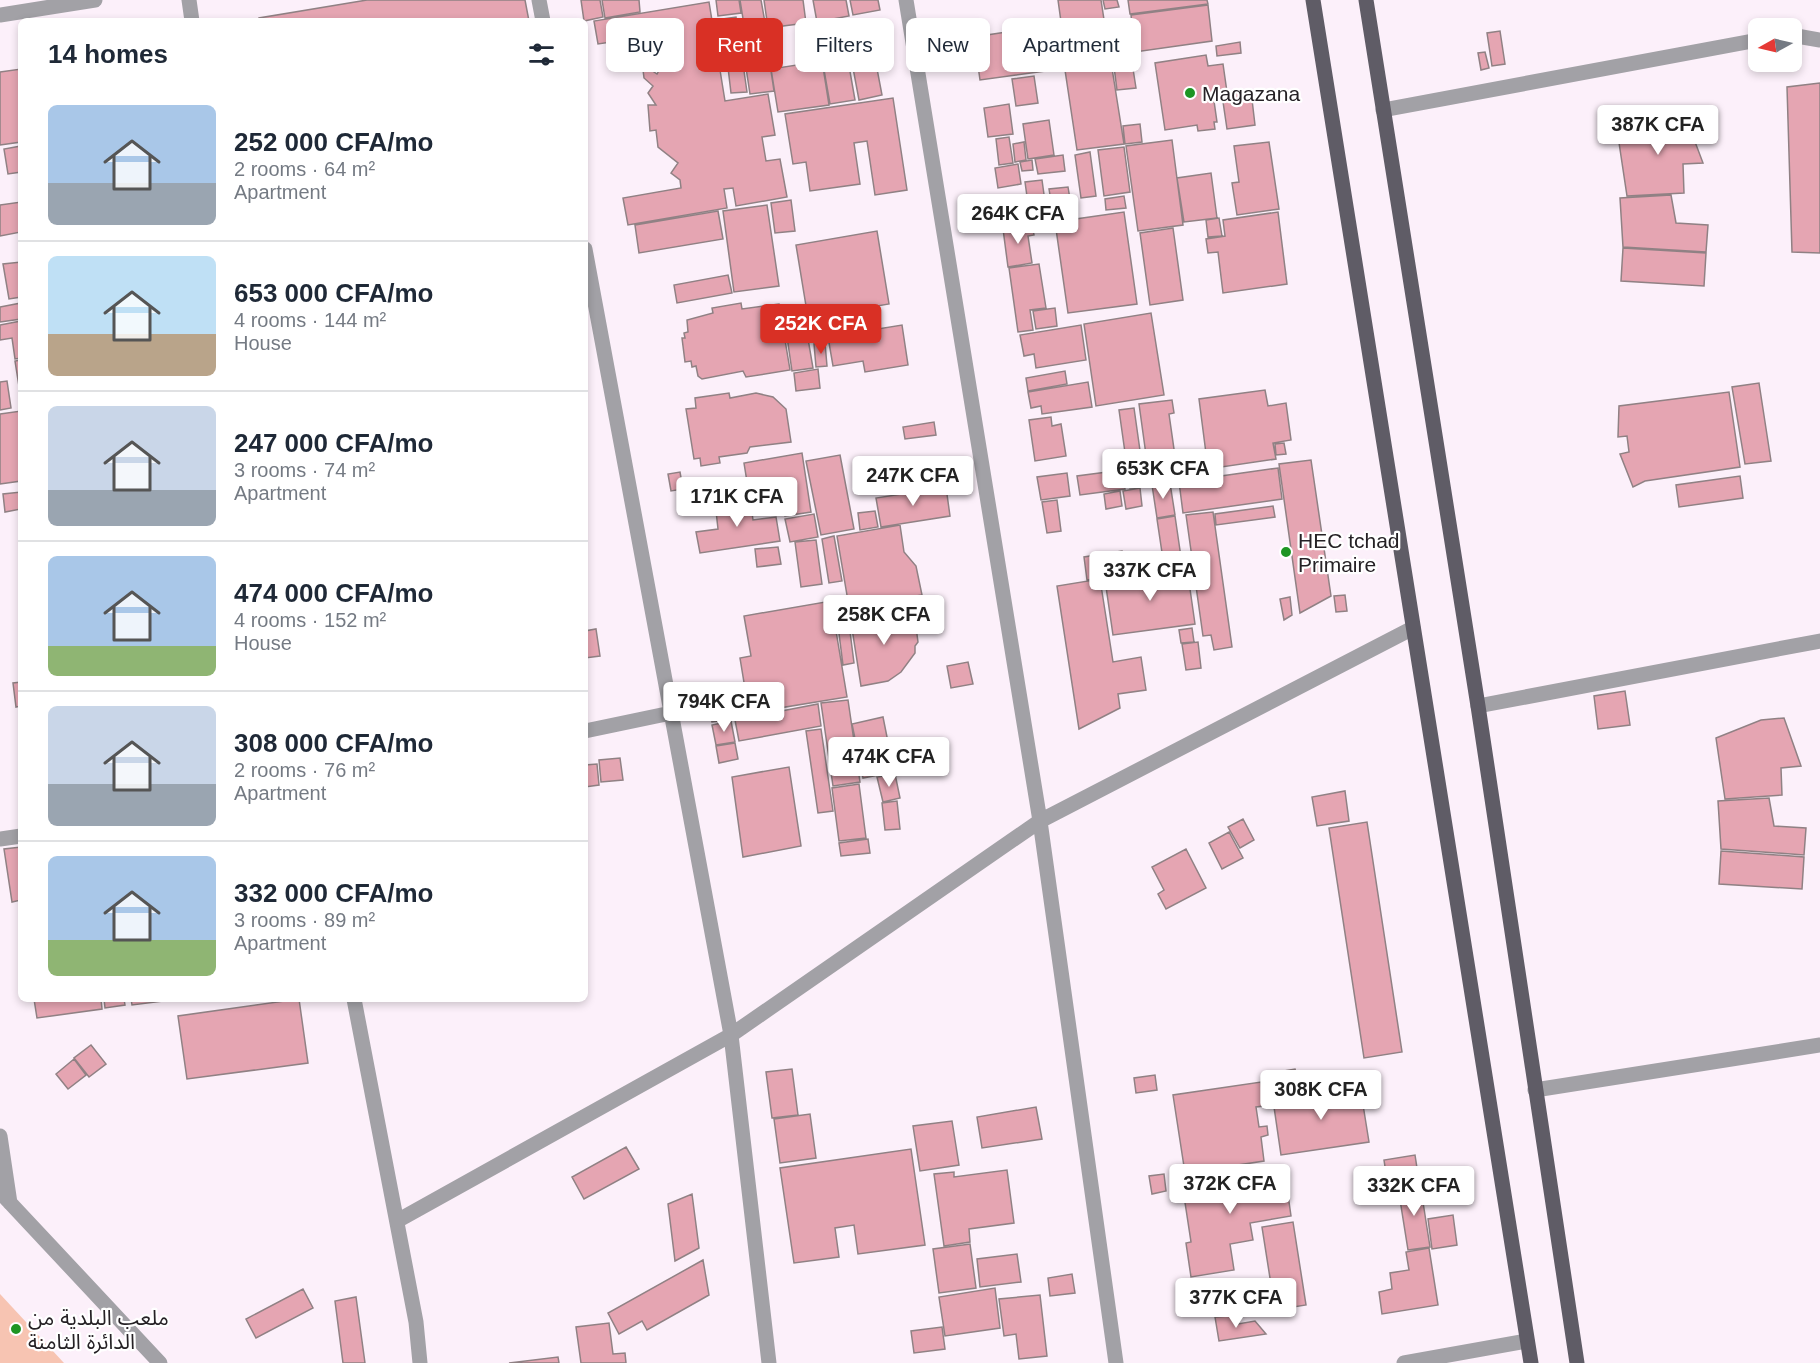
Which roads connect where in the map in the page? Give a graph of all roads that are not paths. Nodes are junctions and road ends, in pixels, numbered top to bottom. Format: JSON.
{"nodes":[{"id":1,"x":95,"y":0,"type":"edge"},
{"id":2,"x":189,"y":0,"type":"edge"},
{"id":3,"x":539,"y":0,"type":"edge"},
{"id":4,"x":906,"y":0,"type":"edge"},
{"id":5,"x":1313,"y":0,"type":"edge"},
{"id":6,"x":1366,"y":0,"type":"edge"},
{"id":7,"x":0,"y":15,"type":"edge"},
{"id":8,"x":192,"y":18,"type":"edge"},
{"id":9,"x":542,"y":18,"type":"edge"},
{"id":10,"x":1802,"y":37,"type":"edge"},
{"id":11,"x":1820,"y":40,"type":"edge"},
{"id":12,"x":1748,"y":42,"type":"edge"},
{"id":13,"x":1383,"y":110,"type":"junction"},
{"id":14,"x":588,"y":265,"type":"edge"},
{"id":15,"x":1413,"y":628,"type":"junction"},
{"id":16,"x":1820,"y":641,"type":"edge"},
{"id":17,"x":1478,"y":706,"type":"junction"},
{"id":18,"x":671,"y":713,"type":"junction"},
{"id":19,"x":588,"y":730,"type":"edge"},
{"id":20,"x":1040,"y":821,"type":"junction"},
{"id":21,"x":18,"y":836,"type":"edge"},
{"id":22,"x":0,"y":839,"type":"edge"},
{"id":23,"x":355,"y":1002,"type":"edge"},
{"id":24,"x":731,"y":1035,"type":"junction"},
{"id":25,"x":1820,"y":1045,"type":"edge"},
{"id":26,"x":1535,"y":1090,"type":"junction"},
{"id":27,"x":0,"y":1136,"type":"edge"},
{"id":28,"x":5,"y":1197,"type":"edge"},
{"id":29,"x":398,"y":1221,"type":"junction"},
{"id":30,"x":1527,"y":1341,"type":"junction"},
{"id":31,"x":160,"y":1363,"type":"edge"},
{"id":32,"x":420,"y":1363,"type":"edge"},
{"id":33,"x":769,"y":1363,"type":"edge"},
{"id":34,"x":1116,"y":1363,"type":"edge"},
{"id":35,"x":1404,"y":1363,"type":"edge"},
{"id":36,"x":1531,"y":1363,"type":"edge"},
{"id":37,"x":1577,"y":1363,"type":"edge"}],
"edges":[{"from":1,"to":7,"type":"street"},
{"from":2,"to":8,"type":"street"},
{"from":3,"to":9,"type":"street"},
{"from":4,"to":20,"type":"street"},
{"from":5,"to":15,"type":"main road"},
{"from":6,"to":13,"type":"main road"},
{"from":10,"to":11,"type":"street"},
{"from":12,"to":13,"type":"street"},
{"from":13,"to":17,"type":"main road"},
{"from":14,"to":18,"type":"street"},
{"from":15,"to":20,"type":"street"},
{"from":15,"to":30,"type":"main road"},
{"from":16,"to":17,"type":"street"},
{"from":17,"to":26,"type":"main road"},
{"from":18,"to":19,"type":"street"},
{"from":18,"to":24,"type":"street"},
{"from":20,"to":24,"type":"street"},
{"from":20,"to":34,"type":"street"},
{"from":21,"to":22,"type":"street"},
{"from":23,"to":29,"type":"street"},
{"from":24,"to":29,"type":"street"},
{"from":24,"to":33,"type":"street"},
{"from":25,"to":26,"type":"street"},
{"from":26,"to":37,"type":"main road"},
{"from":27,"to":28,"type":"street"},
{"from":28,"to":31,"type":"street"},
{"from":29,"to":32,"type":"street"},
{"from":30,"to":35,"type":"street"},
{"from":30,"to":36,"type":"main road"}]}
